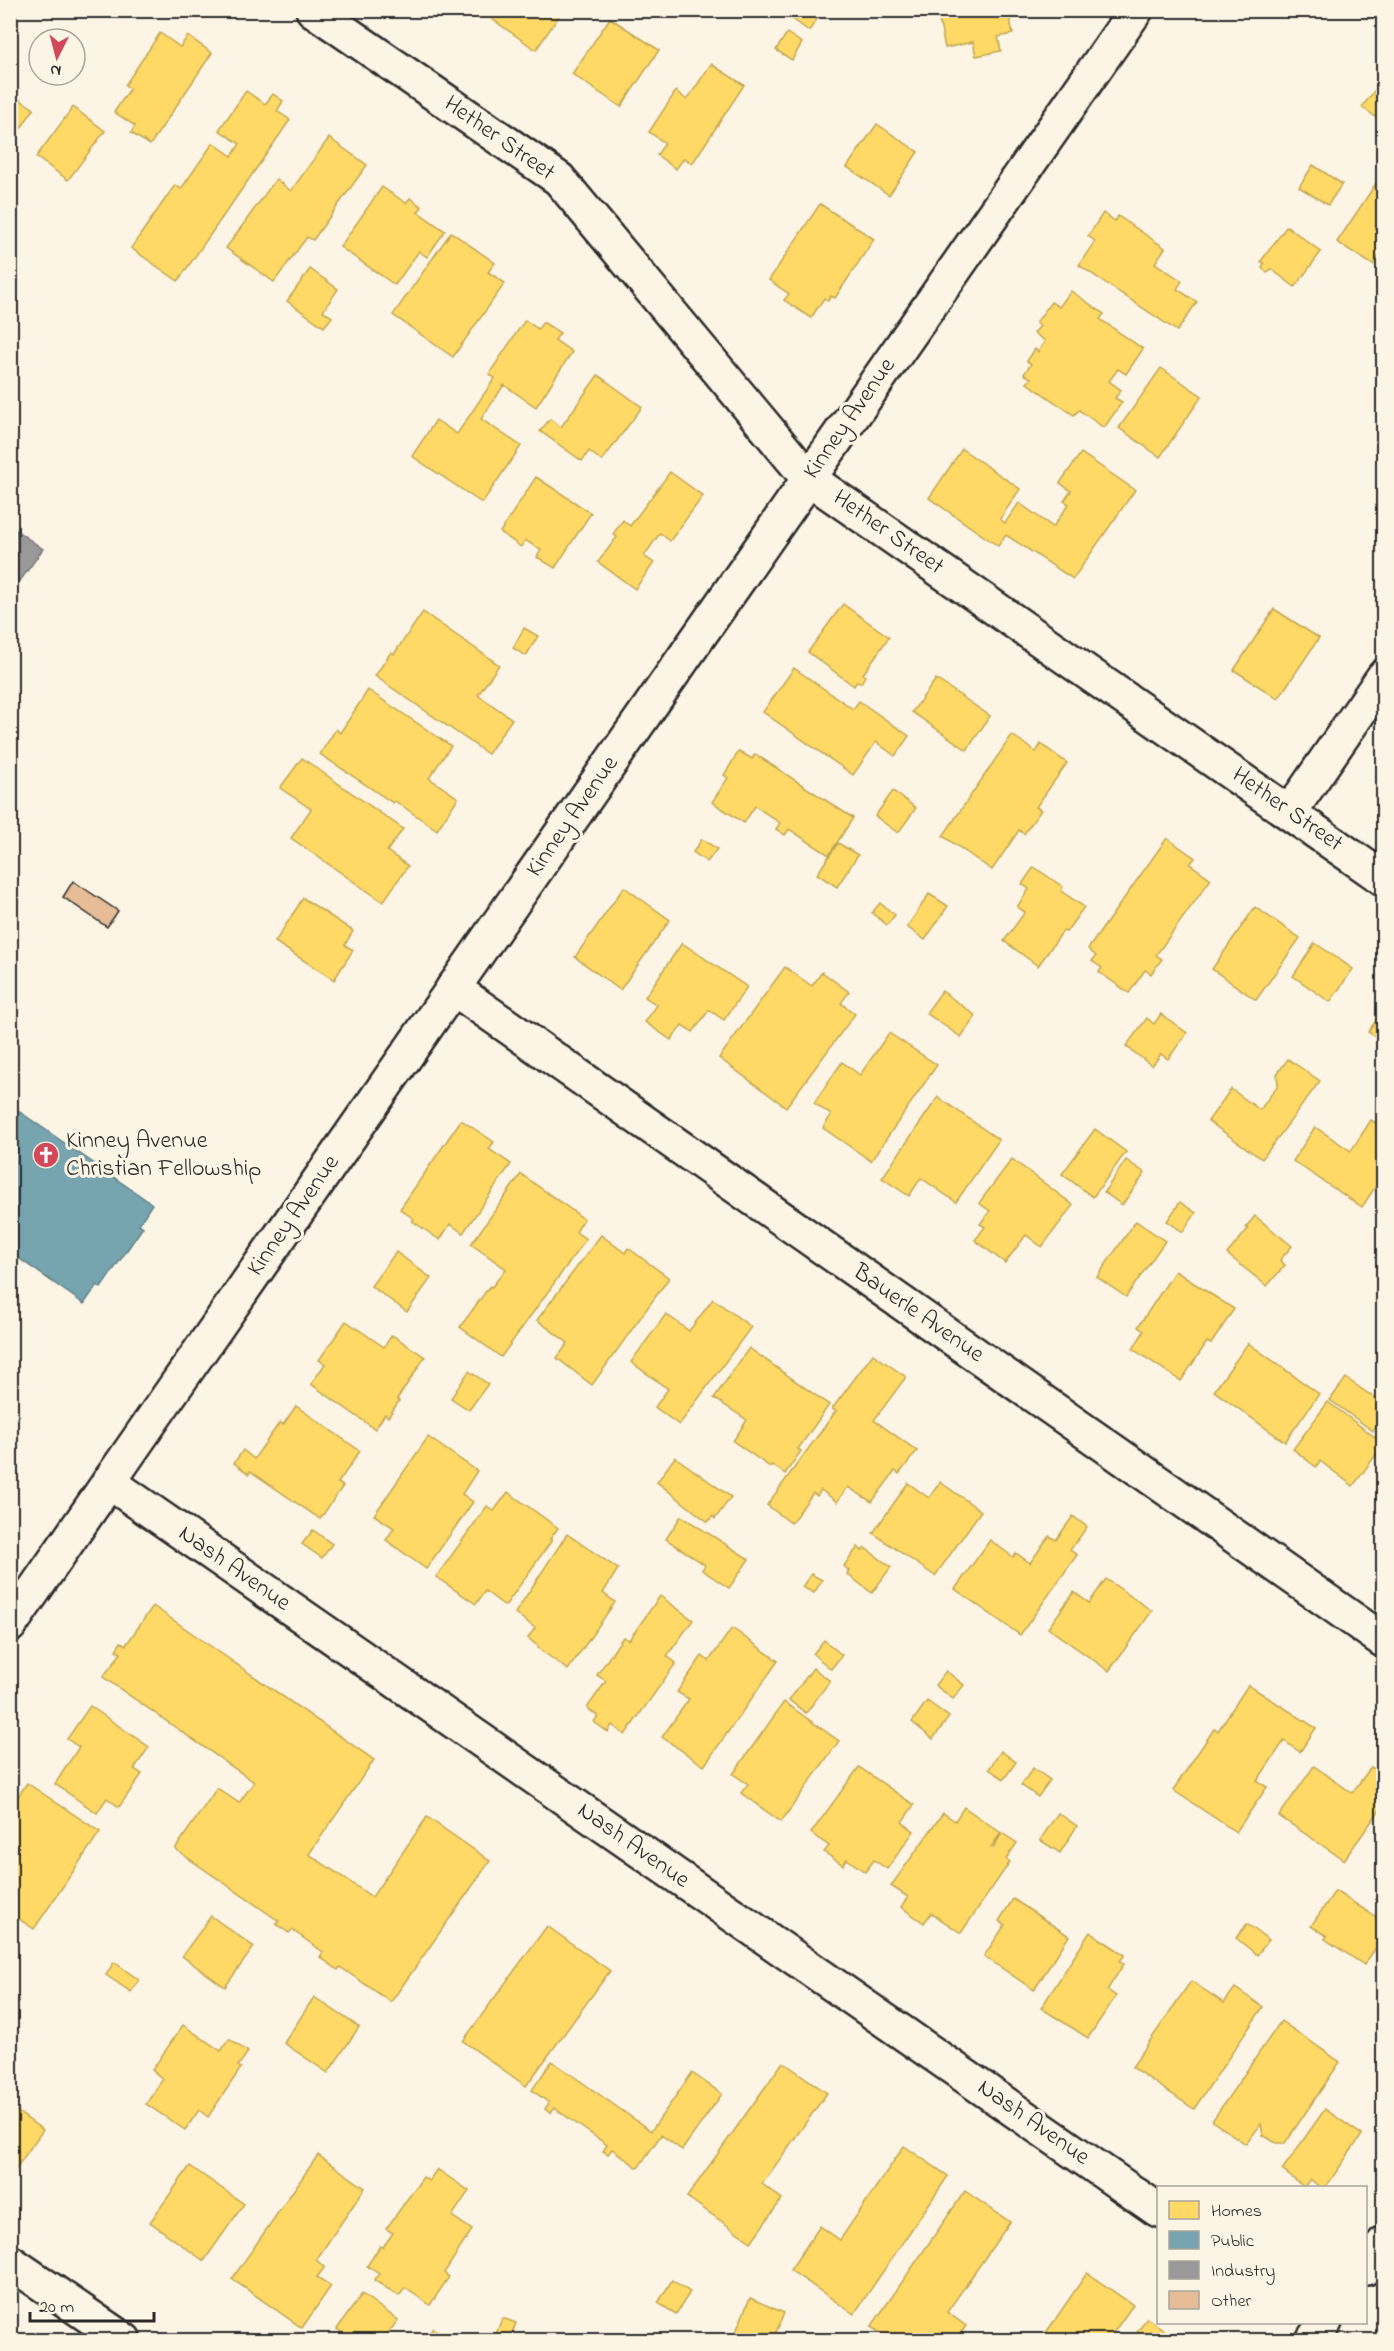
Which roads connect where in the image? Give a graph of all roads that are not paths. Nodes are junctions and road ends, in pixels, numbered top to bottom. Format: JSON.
{"nodes":[{"id":1,"x":313,"y":10,"type":"edge"},
{"id":2,"x":1136,"y":10,"type":"edge"},
{"id":3,"x":808,"y":478,"type":"junction"},
{"id":4,"x":1383,"y":676,"type":"edge"},
{"id":5,"x":1290,"y":812,"type":"junction"},
{"id":6,"x":1383,"y":879,"type":"edge"},
{"id":7,"x":453,"y":988,"type":"junction"},
{"id":8,"x":109,"y":1482,"type":"junction"},
{"id":9,"x":10,"y":1625,"type":"edge"},
{"id":10,"x":1383,"y":1641,"type":"edge"},
{"id":11,"x":1157,"y":2209,"type":"edge"},
{"id":12,"x":1383,"y":2243,"type":"edge"},
{"id":13,"x":10,"y":2262,"type":"edge"},
{"id":14,"x":1367,"y":2265,"type":"edge"},
{"id":15,"x":124,"y":2340,"type":"edge"}],
"edges":[{"from":1,"to":3,"type":"street","name":"Hether Street"},
{"from":2,"to":3,"type":"street","name":"Kinney Avenue"},
{"from":3,"to":5,"type":"street","name":"Hether Street"},
{"from":3,"to":7,"type":"street","name":"Kinney Avenue"},
{"from":4,"to":5,"type":"street"},
{"from":5,"to":6,"type":"street","name":"Hether Street"},
{"from":7,"to":8,"type":"street","name":"Kinney Avenue"},
{"from":7,"to":10,"type":"street","name":"Bauerle Avenue"},
{"from":8,"to":9,"type":"street","name":"Kinney Avenue"},
{"from":8,"to":11,"type":"street","name":"Nash Avenue"},
{"from":12,"to":14,"type":"street"},
{"from":13,"to":15,"type":"street"}]}
